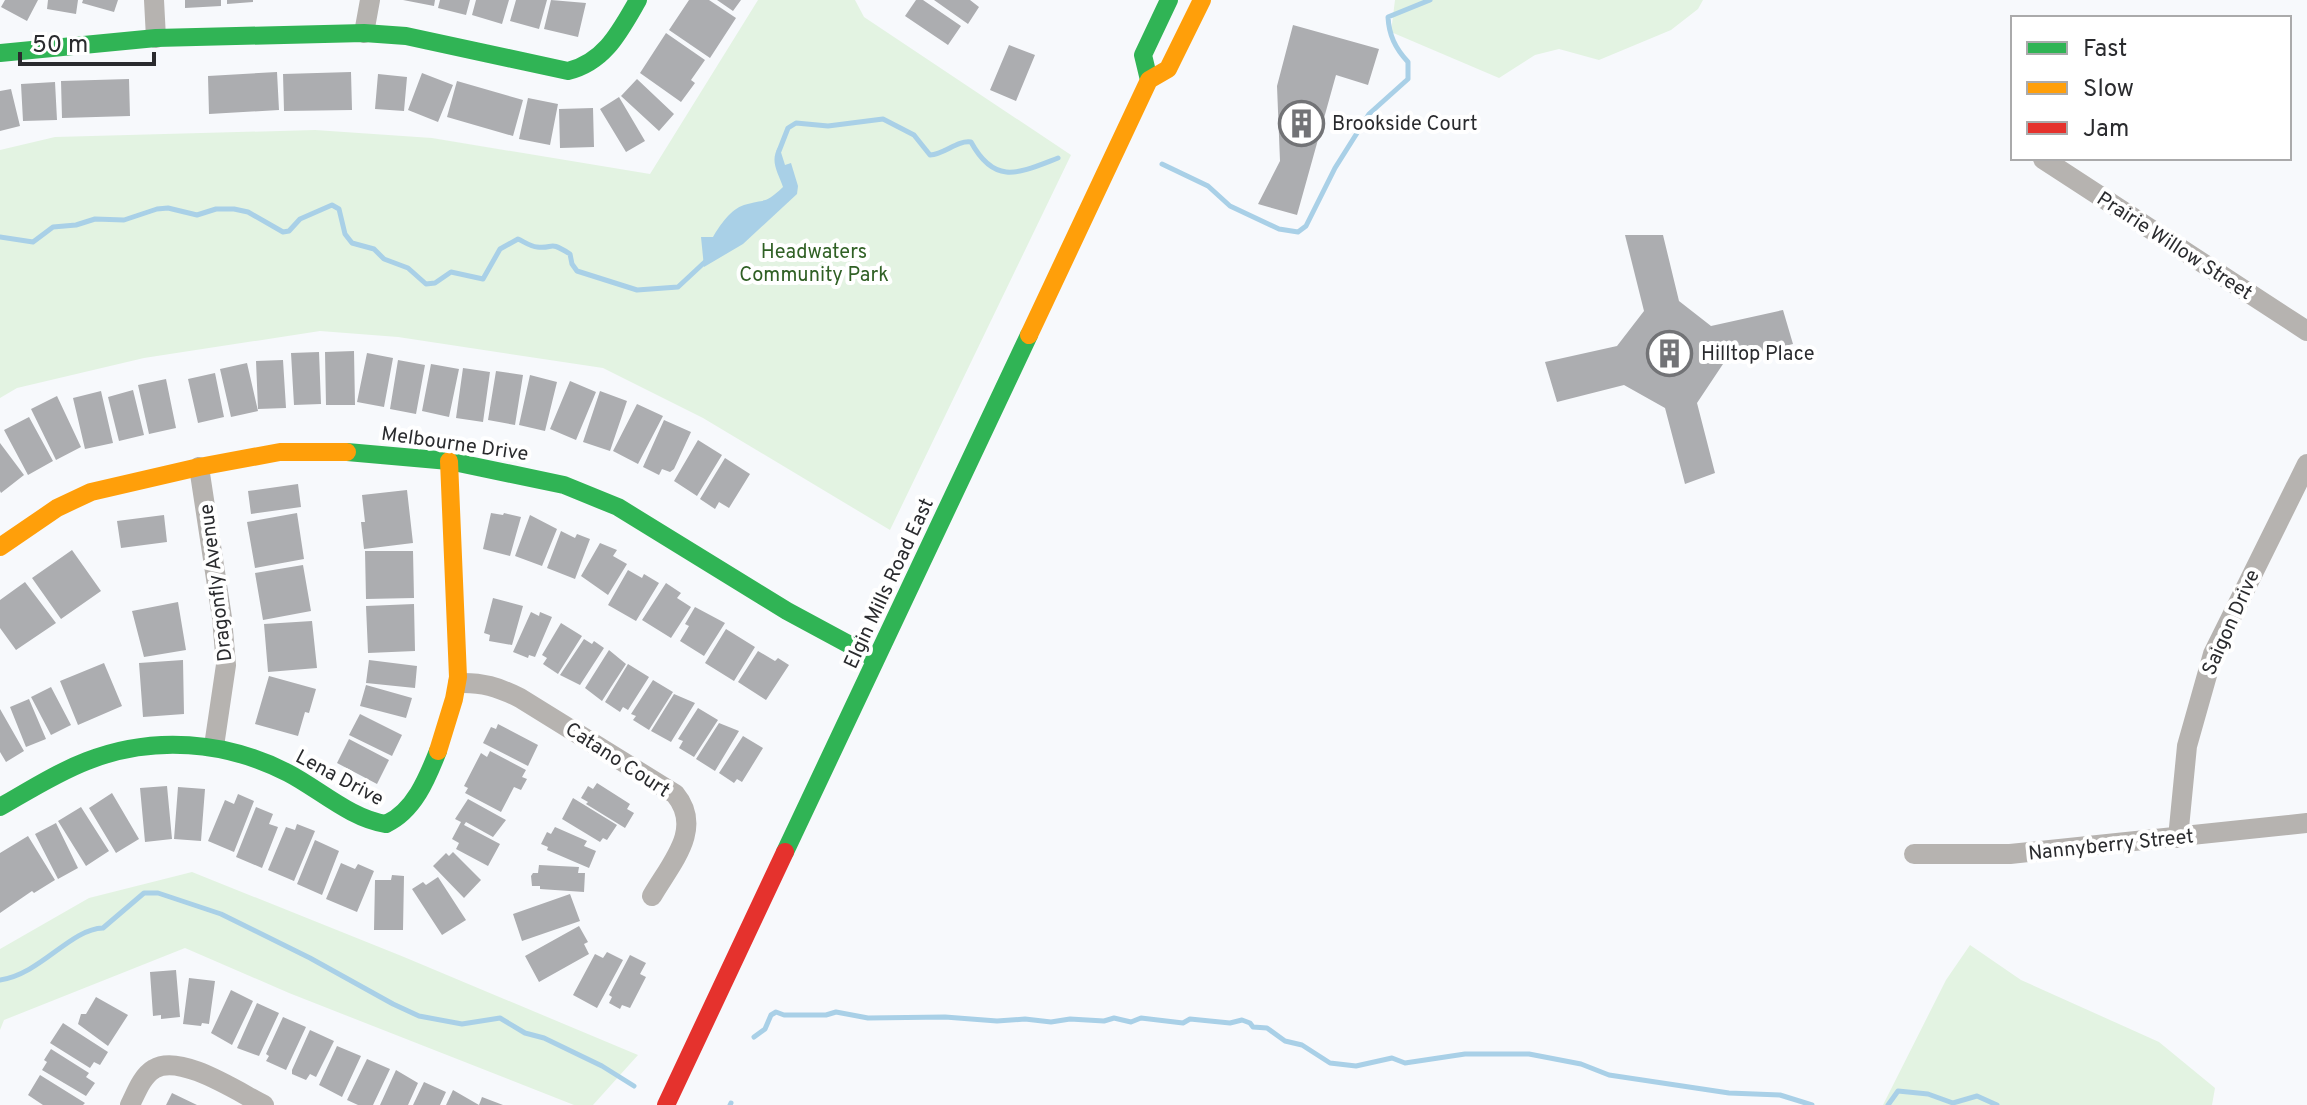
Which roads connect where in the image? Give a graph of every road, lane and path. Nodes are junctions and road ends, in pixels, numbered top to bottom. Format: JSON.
{"nodes":[{"id":1,"x":154,"y":0,"type":"edge"},
{"id":2,"x":370,"y":0,"type":"edge"},
{"id":3,"x":638,"y":0,"type":"edge"},
{"id":4,"x":1169,"y":0,"type":"edge"},
{"id":5,"x":1202,"y":0,"type":"edge"},
{"id":6,"x":364,"y":33,"type":"junction"},
{"id":7,"x":156,"y":38,"type":"junction"},
{"id":8,"x":0,"y":53,"type":"edge"},
{"id":9,"x":1149,"y":80,"type":"junction"},
{"id":10,"x":2045,"y":160,"type":"edge"},
{"id":11,"x":2307,"y":331,"type":"edge"},
{"id":12,"x":449,"y":461,"type":"junction"},
{"id":13,"x":2307,"y":464,"type":"edge"},
{"id":14,"x":199,"y":467,"type":"junction"},
{"id":15,"x":0,"y":547,"type":"edge"},
{"id":16,"x":876,"y":659,"type":"junction"},
{"id":17,"x":458,"y":683,"type":"junction"},
{"id":18,"x":214,"y":746,"type":"junction"},
{"id":19,"x":0,"y":807,"type":"edge"},
{"id":20,"x":2307,"y":823,"type":"edge"},
{"id":21,"x":2178,"y":838,"type":"junction"},
{"id":22,"x":1914,"y":854,"type":"dead end"},
{"id":23,"x":652,"y":896,"type":"dead end"},
{"id":24,"x":130,"y":1105,"type":"edge"},
{"id":25,"x":264,"y":1105,"type":"edge"},
{"id":26,"x":666,"y":1105,"type":"edge"}],
"edges":[{"from":1,"to":7,"type":"street"},
{"from":2,"to":6,"type":"street"},
{"from":3,"to":6,"type":"street"},
{"from":4,"to":9,"type":"street","name":"Elgin Mills Road East"},
{"from":5,"to":9,"type":"street","name":"Elgin Mills Road East"},
{"from":6,"to":7,"type":"street"},
{"from":7,"to":8,"type":"street"},
{"from":9,"to":16,"type":"street","name":"Elgin Mills Road East"},
{"from":10,"to":11,"type":"street","name":"Prairie Willow Street"},
{"from":12,"to":14,"type":"street","name":"Melbourne Drive"},
{"from":12,"to":16,"type":"street","name":"Melbourne Drive"},
{"from":12,"to":17,"type":"street","name":"Lena Drive"},
{"from":13,"to":21,"type":"street","name":"Saigon Drive"},
{"from":14,"to":15,"type":"street","name":"Melbourne Drive"},
{"from":14,"to":18,"type":"street","name":"Dragonfly Avenue"},
{"from":16,"to":26,"type":"street","name":"Elgin Mills Road East"},
{"from":17,"to":18,"type":"street","name":"Lena Drive"},
{"from":17,"to":23,"type":"street","name":"Catano Court"},
{"from":18,"to":19,"type":"street","name":"Lena Drive"},
{"from":20,"to":21,"type":"street","name":"Nannyberry Street"},
{"from":21,"to":22,"type":"street","name":"Nannyberry Street"},
{"from":24,"to":25,"type":"street"}]}
